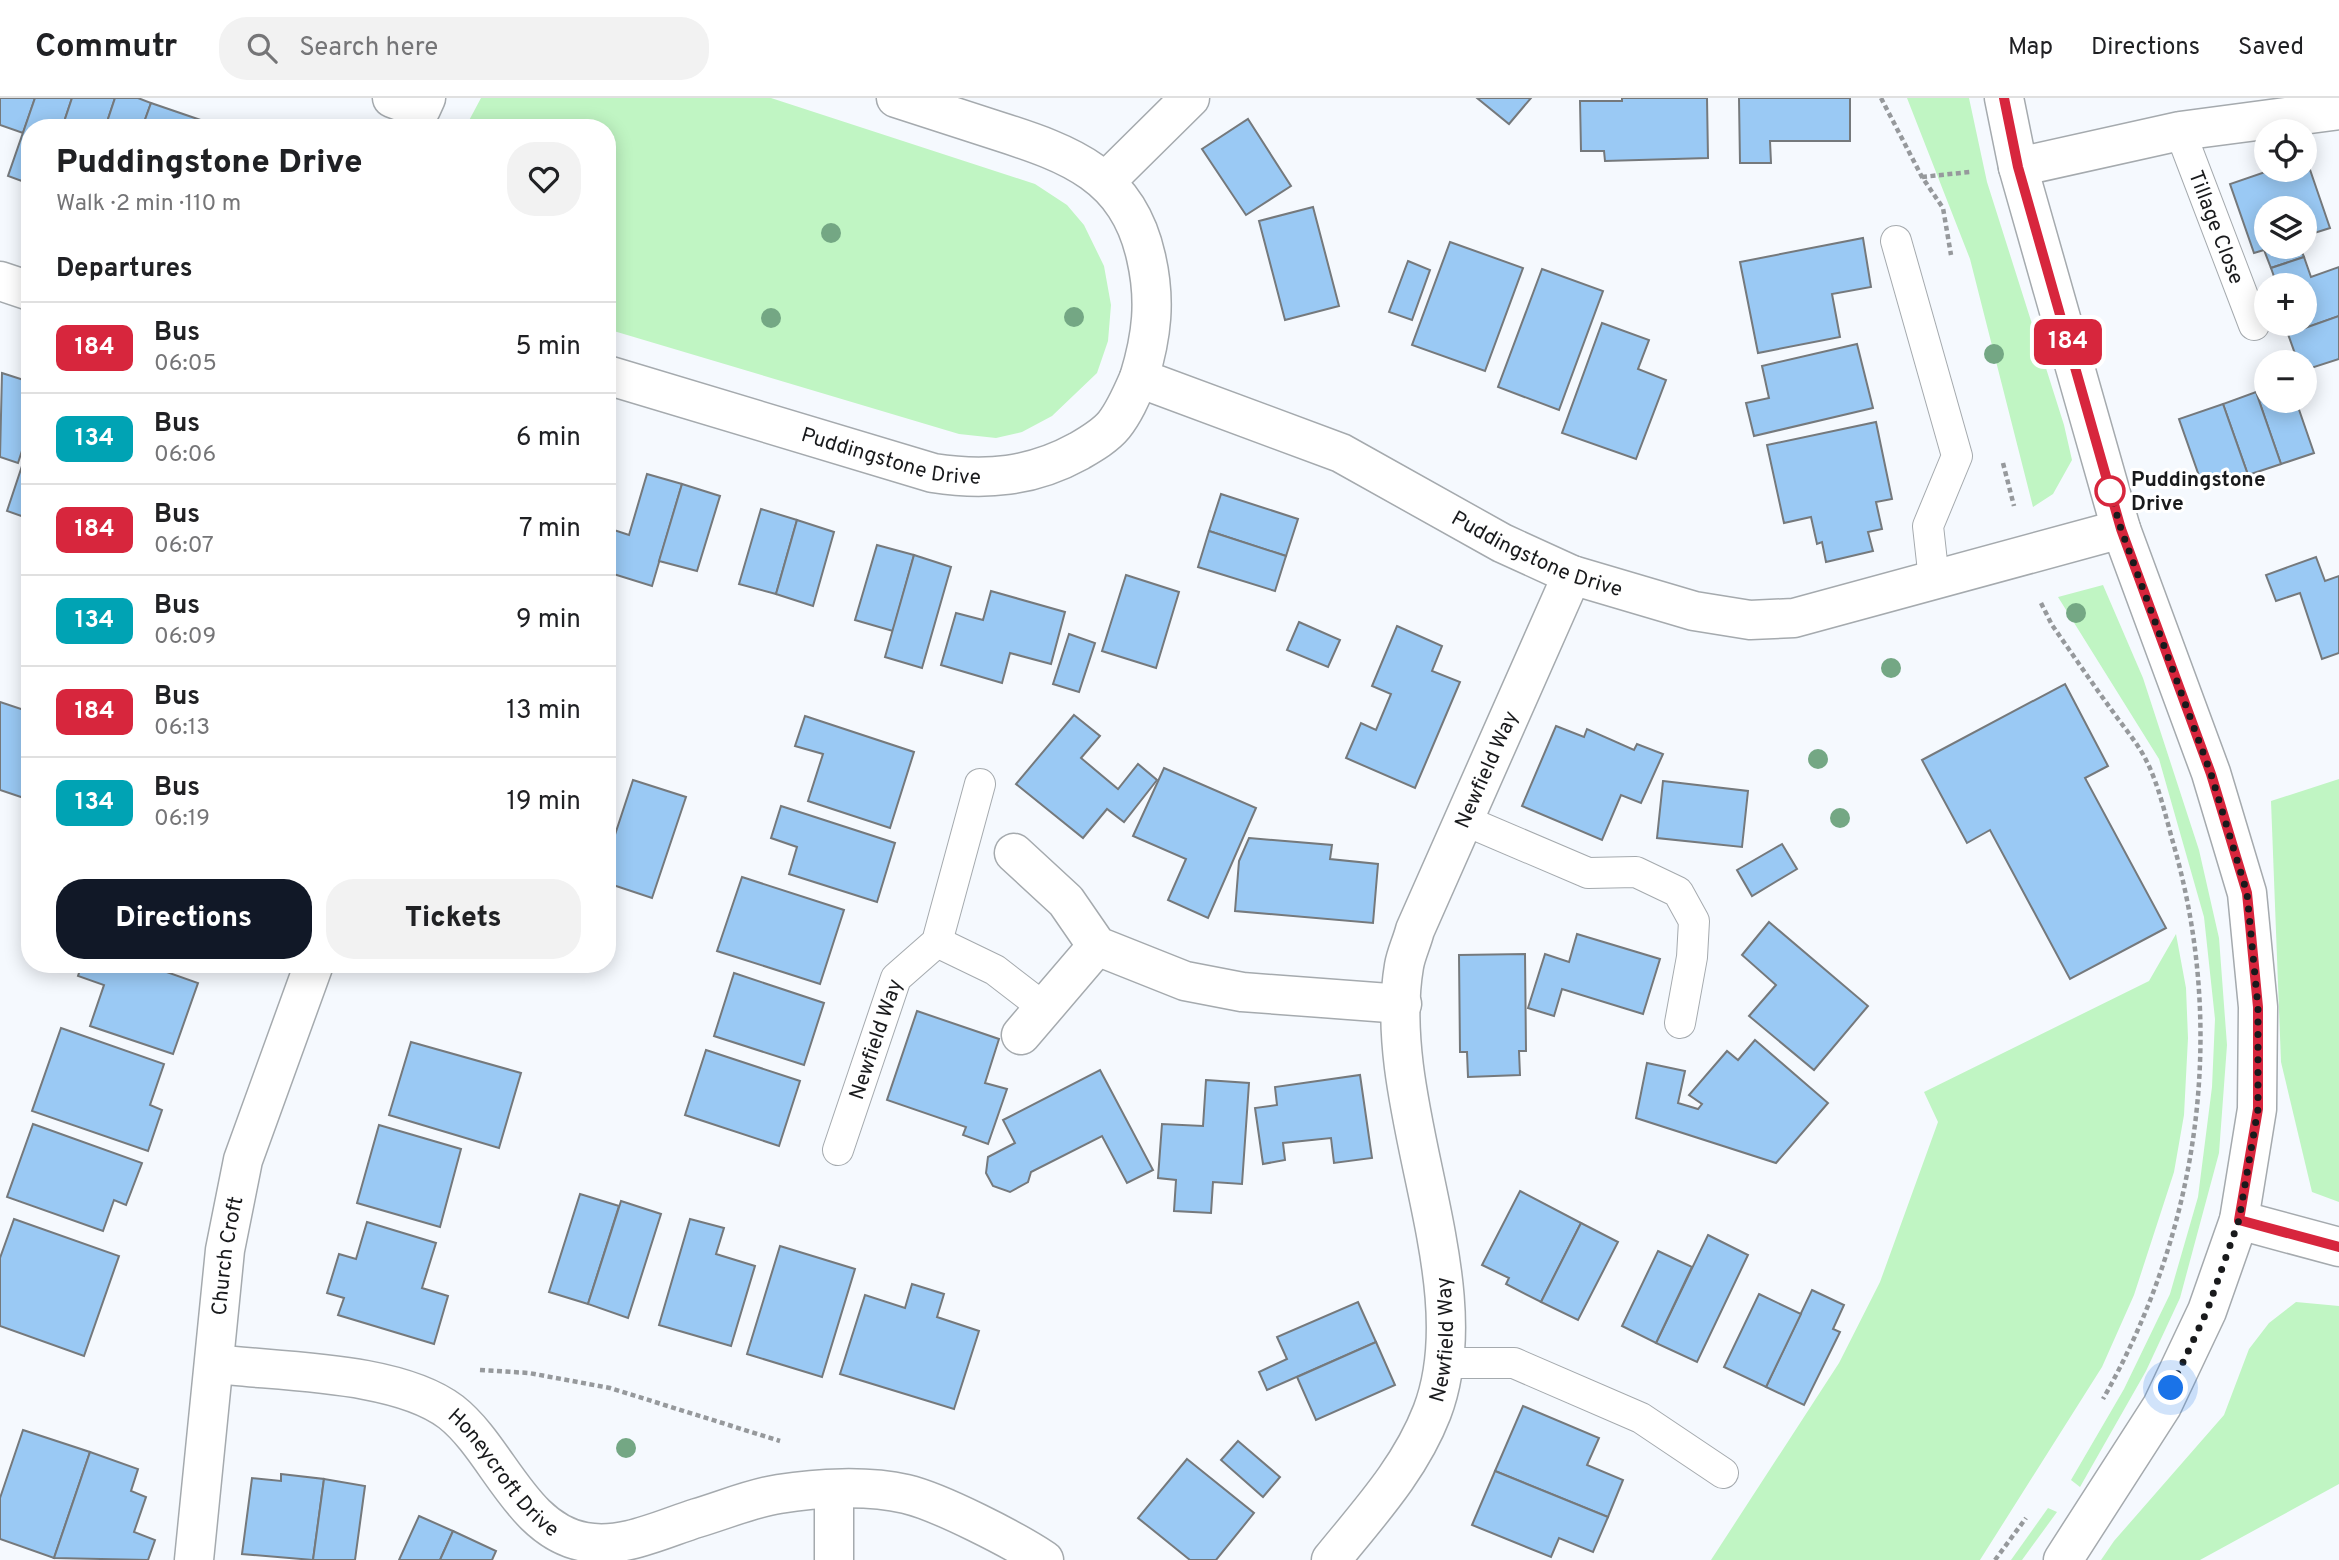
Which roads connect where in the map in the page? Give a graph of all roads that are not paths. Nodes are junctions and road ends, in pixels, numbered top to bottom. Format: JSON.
{"nodes":[{"id":1,"x":896,"y":98,"type":"edge"},
{"id":2,"x":1189,"y":98,"type":"edge"},
{"id":3,"x":2004,"y":98,"type":"edge"},
{"id":4,"x":2339,"y":110,"type":"edge"},
{"id":5,"x":2180,"y":131,"type":"junction"},
{"id":6,"x":2018,"y":167,"type":"junction"},
{"id":7,"x":1106,"y":181,"type":"junction"},
{"id":8,"x":1896,"y":241,"type":"dead end"},
{"id":9,"x":0,"y":281,"type":"edge"},
{"id":10,"x":21,"y":288,"type":"edge"},
{"id":11,"x":2254,"y":325,"type":"dead end"},
{"id":12,"x":616,"y":378,"type":"edge"},
{"id":13,"x":1139,"y":378,"type":"junction"},
{"id":14,"x":2121,"y":529,"type":"junction"},
{"id":15,"x":1572,"y":575,"type":"junction"},
{"id":16,"x":1934,"y":580,"type":"junction"},
{"id":17,"x":980,"y":784,"type":"dead end"},
{"id":18,"x":1466,"y":821,"type":"junction"},
{"id":19,"x":1014,"y":853,"type":"dead end"},
{"id":20,"x":937,"y":942,"type":"junction"},
{"id":21,"x":1097,"y":946,"type":"junction"},
{"id":22,"x":311,"y":973,"type":"edge"},
{"id":23,"x":1402,"y":1004,"type":"junction"},
{"id":24,"x":1032,"y":1021,"type":"joint"},
{"id":25,"x":1680,"y":1023,"type":"dead end"},
{"id":26,"x":838,"y":1150,"type":"dead end"},
{"id":27,"x":2239,"y":1220,"type":"junction"},
{"id":28,"x":2339,"y":1247,"type":"edge"},
{"id":29,"x":1443,"y":1363,"type":"junction"},
{"id":30,"x":215,"y":1364,"type":"junction"},
{"id":31,"x":1723,"y":1474,"type":"dead end"},
{"id":32,"x":834,"y":1491,"type":"junction"},
{"id":33,"x":194,"y":1560,"type":"edge"},
{"id":34,"x":834,"y":1560,"type":"edge"},
{"id":35,"x":1044,"y":1560,"type":"edge"},
{"id":36,"x":1331,"y":1560,"type":"edge"},
{"id":37,"x":2063,"y":1560,"type":"edge"}],
"edges":[{"from":1,"to":7,"type":"street","name":"Puddingstone Drive"},
{"from":2,"to":7,"type":"street"},
{"from":3,"to":6,"type":"street"},
{"from":4,"to":5,"type":"street"},
{"from":5,"to":6,"type":"street"},
{"from":5,"to":11,"type":"lane","name":"Tillage Close"},
{"from":6,"to":14,"type":"street"},
{"from":7,"to":13,"type":"street","name":"Puddingstone Drive"},
{"from":8,"to":16,"type":"lane"},
{"from":9,"to":10,"type":"street"},
{"from":12,"to":13,"type":"street","name":"Puddingstone Drive"},
{"from":13,"to":15,"type":"street","name":"Puddingstone Drive"},
{"from":14,"to":16,"type":"street","name":"Puddingstone Drive"},
{"from":14,"to":27,"type":"street"},
{"from":15,"to":16,"type":"street","name":"Puddingstone Drive"},
{"from":15,"to":18,"type":"street","name":"Newfield Way"},
{"from":17,"to":20,"type":"lane"},
{"from":18,"to":23,"type":"street","name":"Newfield Way"},
{"from":18,"to":25,"type":"lane"},
{"from":19,"to":21,"type":"street"},
{"from":20,"to":24,"type":"lane"},
{"from":20,"to":26,"type":"lane","name":"Newfield Way"},
{"from":21,"to":23,"type":"street"},
{"from":21,"to":24,"type":"street"},
{"from":22,"to":30,"type":"street","name":"Church Croft"},
{"from":23,"to":29,"type":"street","name":"Newfield Way"},
{"from":27,"to":28,"type":"street"},
{"from":27,"to":37,"type":"street"},
{"from":29,"to":31,"type":"lane"},
{"from":29,"to":36,"type":"street","name":"Newfield Way"},
{"from":30,"to":32,"type":"street","name":"Honeycroft Drive"},
{"from":30,"to":33,"type":"street","name":"Church Croft"},
{"from":32,"to":34,"type":"street"},
{"from":32,"to":35,"type":"street","name":"Honeycroft Drive"}]}
